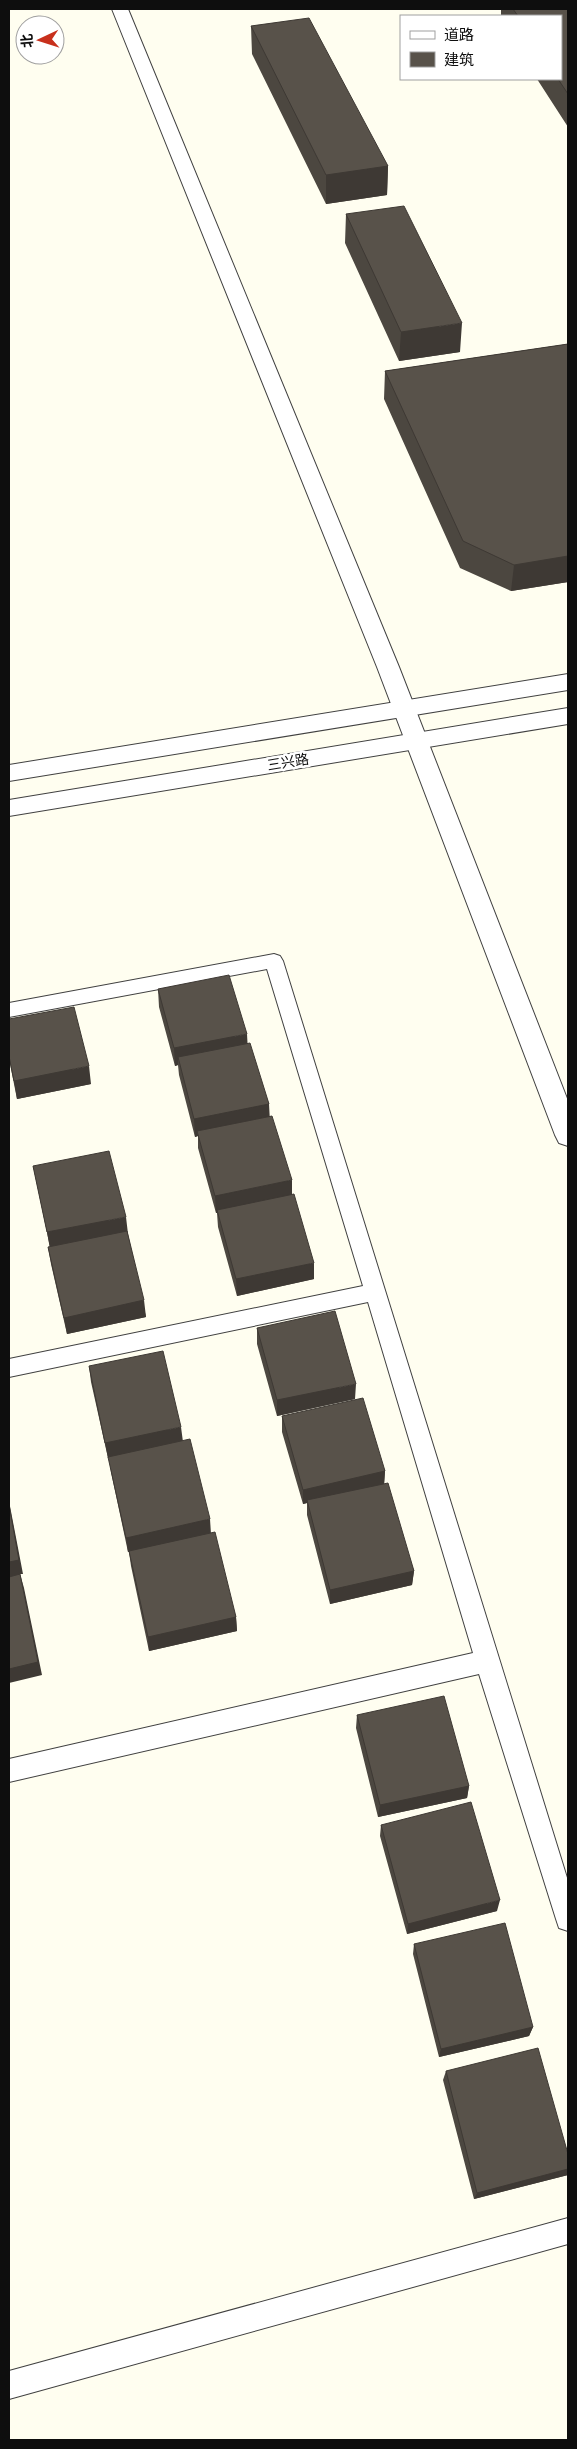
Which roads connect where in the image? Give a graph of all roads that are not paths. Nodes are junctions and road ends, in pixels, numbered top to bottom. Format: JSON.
{"nodes":[{"id":1,"x":120,"y":9,"type":"edge"},
{"id":2,"x":568,"y":682,"type":"edge"},
{"id":3,"x":404,"y":709,"type":"junction"},
{"id":4,"x":568,"y":716,"type":"edge"},
{"id":5,"x":416,"y":741,"type":"junction"},
{"id":6,"x":9,"y":773,"type":"edge"},
{"id":7,"x":9,"y":808,"type":"edge"},
{"id":8,"x":9,"y":1010,"type":"edge"},
{"id":9,"x":568,"y":1135,"type":"edge"},
{"id":10,"x":374,"y":1292,"type":"junction"},
{"id":11,"x":9,"y":1368,"type":"edge"},
{"id":12,"x":487,"y":1661,"type":"junction"},
{"id":13,"x":9,"y":1771,"type":"edge"},
{"id":14,"x":568,"y":1919,"type":"edge"},
{"id":15,"x":568,"y":2231,"type":"edge"},
{"id":16,"x":9,"y":2385,"type":"edge"}],
"edges":[{"from":1,"to":3,"type":"street"},
{"from":2,"to":3,"type":"street"},
{"from":3,"to":5,"type":"street"},
{"from":3,"to":6,"type":"street"},
{"from":4,"to":5,"type":"street","name":"三兴路"},
{"from":5,"to":7,"type":"street","name":"三兴路"},
{"from":5,"to":9,"type":"street"},
{"from":8,"to":10,"type":"lane"},
{"from":10,"to":11,"type":"lane"},
{"from":10,"to":12,"type":"lane"},
{"from":12,"to":13,"type":"lane"},
{"from":12,"to":14,"type":"lane"},
{"from":15,"to":16,"type":"lane"}]}
